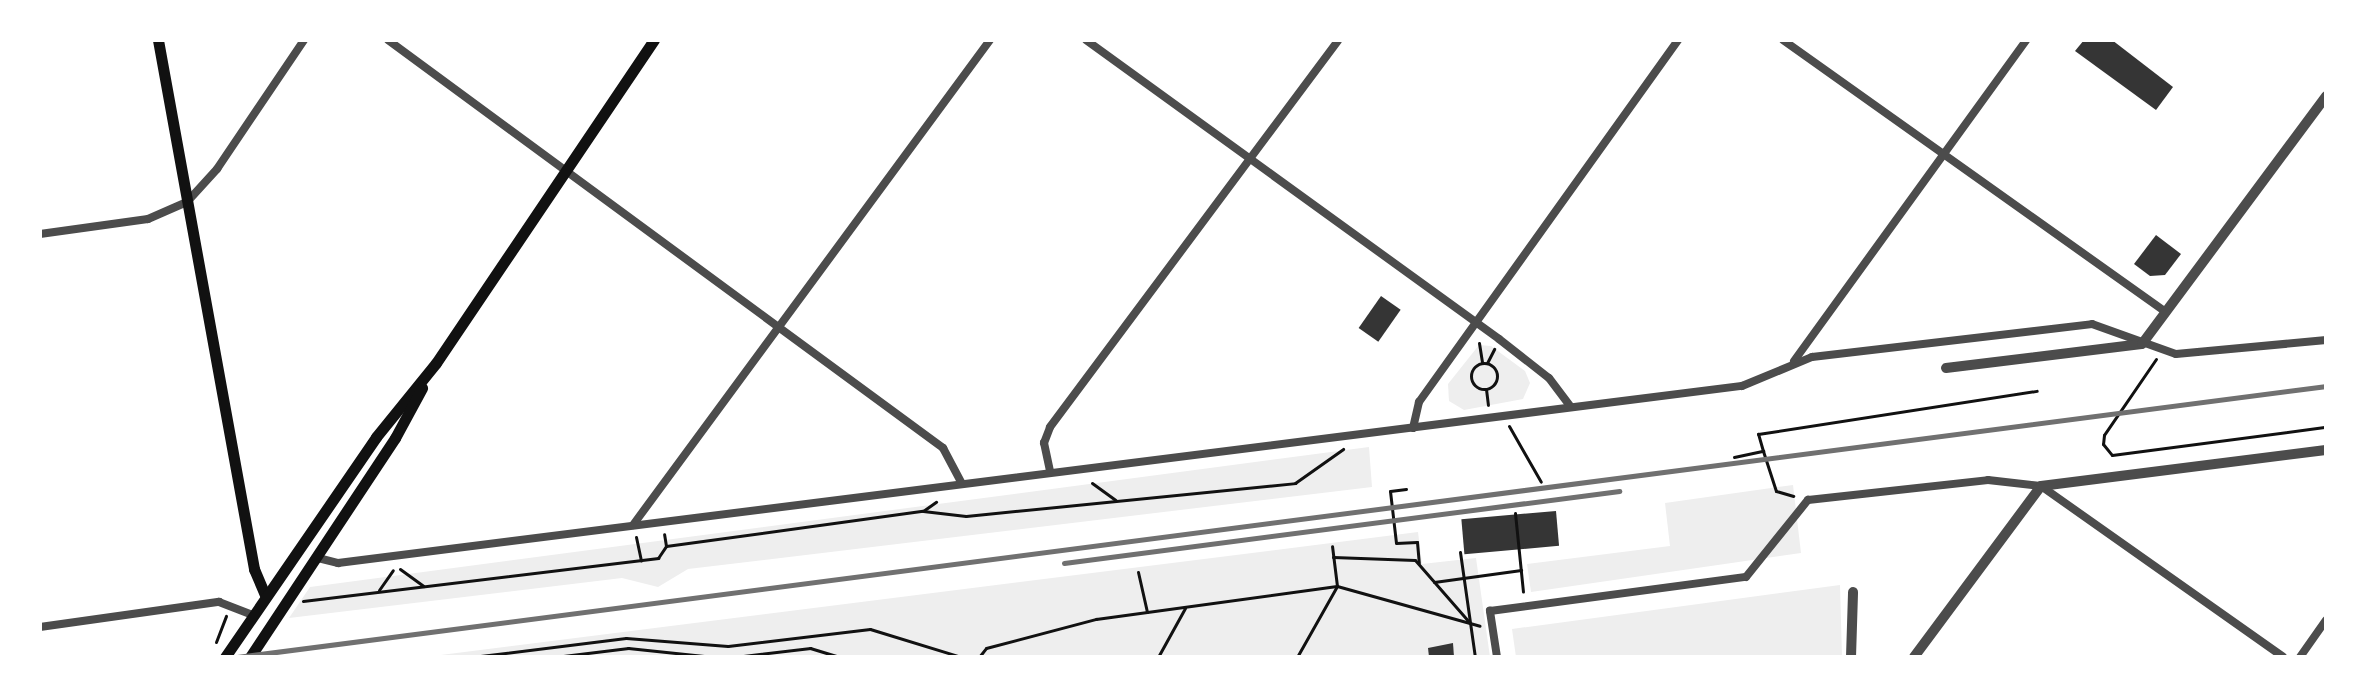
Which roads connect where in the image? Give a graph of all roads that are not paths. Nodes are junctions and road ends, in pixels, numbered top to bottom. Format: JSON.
{"nodes":[{"id":1,"x":158,"y":40,"type":"edge"},
{"id":2,"x":304,"y":40,"type":"edge"},
{"id":3,"x":388,"y":40,"type":"edge"},
{"id":4,"x":654,"y":40,"type":"edge"},
{"id":5,"x":990,"y":40,"type":"edge"},
{"id":6,"x":1086,"y":40,"type":"edge"},
{"id":7,"x":1338,"y":40,"type":"edge"},
{"id":8,"x":1678,"y":40,"type":"edge"},
{"id":9,"x":1783,"y":40,"type":"edge"},
{"id":10,"x":2026,"y":40,"type":"edge"},
{"id":11,"x":2326,"y":96,"type":"edge"},
{"id":12,"x":1941,"y":156,"type":"junction"},
{"id":13,"x":1250,"y":161,"type":"junction"},
{"id":14,"x":567,"y":170,"type":"junction"},
{"id":15,"x":187,"y":202,"type":"junction"},
{"id":16,"x":40,"y":234,"type":"edge"},
{"id":17,"x":2166,"y":312,"type":"junction"},
{"id":18,"x":1475,"y":322,"type":"junction"},
{"id":19,"x":777,"y":329,"type":"junction"},
{"id":20,"x":2326,"y":340,"type":"edge"},
{"id":21,"x":2142,"y":344,"type":"junction"},
{"id":22,"x":1793,"y":361,"type":"junction"},
{"id":23,"x":436,"y":363,"type":"junction"},
{"id":24,"x":1946,"y":368,"type":"dead end"},
{"id":25,"x":1571,"y":407,"type":"junction"},
{"id":26,"x":1413,"y":428,"type":"junction"},
{"id":27,"x":2326,"y":450,"type":"edge"},
{"id":28,"x":1050,"y":471,"type":"junction"},
{"id":29,"x":962,"y":483,"type":"junction"},
{"id":30,"x":2041,"y":486,"type":"junction"},
{"id":31,"x":633,"y":525,"type":"junction"},
{"id":32,"x":318,"y":558,"type":"junction"},
{"id":33,"x":1853,"y":592,"type":"dead end"},
{"id":34,"x":266,"y":597,"type":"junction"},
{"id":35,"x":253,"y":615,"type":"junction"},
{"id":36,"x":2326,"y":620,"type":"edge"},
{"id":37,"x":40,"y":627,"type":"edge"},
{"id":38,"x":225,"y":657,"type":"edge"},
{"id":39,"x":250,"y":657,"type":"edge"},
{"id":40,"x":1497,"y":657,"type":"edge"},
{"id":41,"x":1851,"y":657,"type":"edge"},
{"id":42,"x":1914,"y":657,"type":"edge"},
{"id":43,"x":2283,"y":657,"type":"edge"},
{"id":44,"x":2300,"y":657,"type":"edge"}],
"edges":[{"from":1,"to":15,"type":"main road"},
{"from":2,"to":15,"type":"street"},
{"from":3,"to":14,"type":"street"},
{"from":4,"to":14,"type":"main road"},
{"from":5,"to":19,"type":"street"},
{"from":6,"to":13,"type":"street"},
{"from":7,"to":13,"type":"street"},
{"from":8,"to":18,"type":"street"},
{"from":9,"to":12,"type":"street"},
{"from":10,"to":12,"type":"street"},
{"from":11,"to":17,"type":"street"},
{"from":12,"to":17,"type":"street"},
{"from":12,"to":22,"type":"street"},
{"from":13,"to":18,"type":"street"},
{"from":13,"to":28,"type":"street"},
{"from":14,"to":19,"type":"street"},
{"from":14,"to":23,"type":"main road"},
{"from":15,"to":16,"type":"street"},
{"from":15,"to":34,"type":"main road"},
{"from":17,"to":21,"type":"street"},
{"from":18,"to":25,"type":"street"},
{"from":18,"to":26,"type":"street"},
{"from":19,"to":29,"type":"street"},
{"from":19,"to":31,"type":"street"},
{"from":20,"to":21,"type":"street"},
{"from":21,"to":22,"type":"street"},
{"from":21,"to":24,"type":"street"},
{"from":22,"to":25,"type":"street"},
{"from":23,"to":32,"type":"main road"},
{"from":23,"to":34,"type":"main road"},
{"from":25,"to":26,"type":"street"},
{"from":26,"to":28,"type":"street"},
{"from":27,"to":30,"type":"street"},
{"from":28,"to":29,"type":"street"},
{"from":29,"to":31,"type":"street"},
{"from":30,"to":40,"type":"street"},
{"from":30,"to":42,"type":"street"},
{"from":30,"to":43,"type":"street"},
{"from":31,"to":32,"type":"street"},
{"from":32,"to":39,"type":"main road"},
{"from":33,"to":41,"type":"street"},
{"from":34,"to":35,"type":"main road"},
{"from":35,"to":37,"type":"street"},
{"from":35,"to":38,"type":"main road"},
{"from":36,"to":44,"type":"street"}]}
